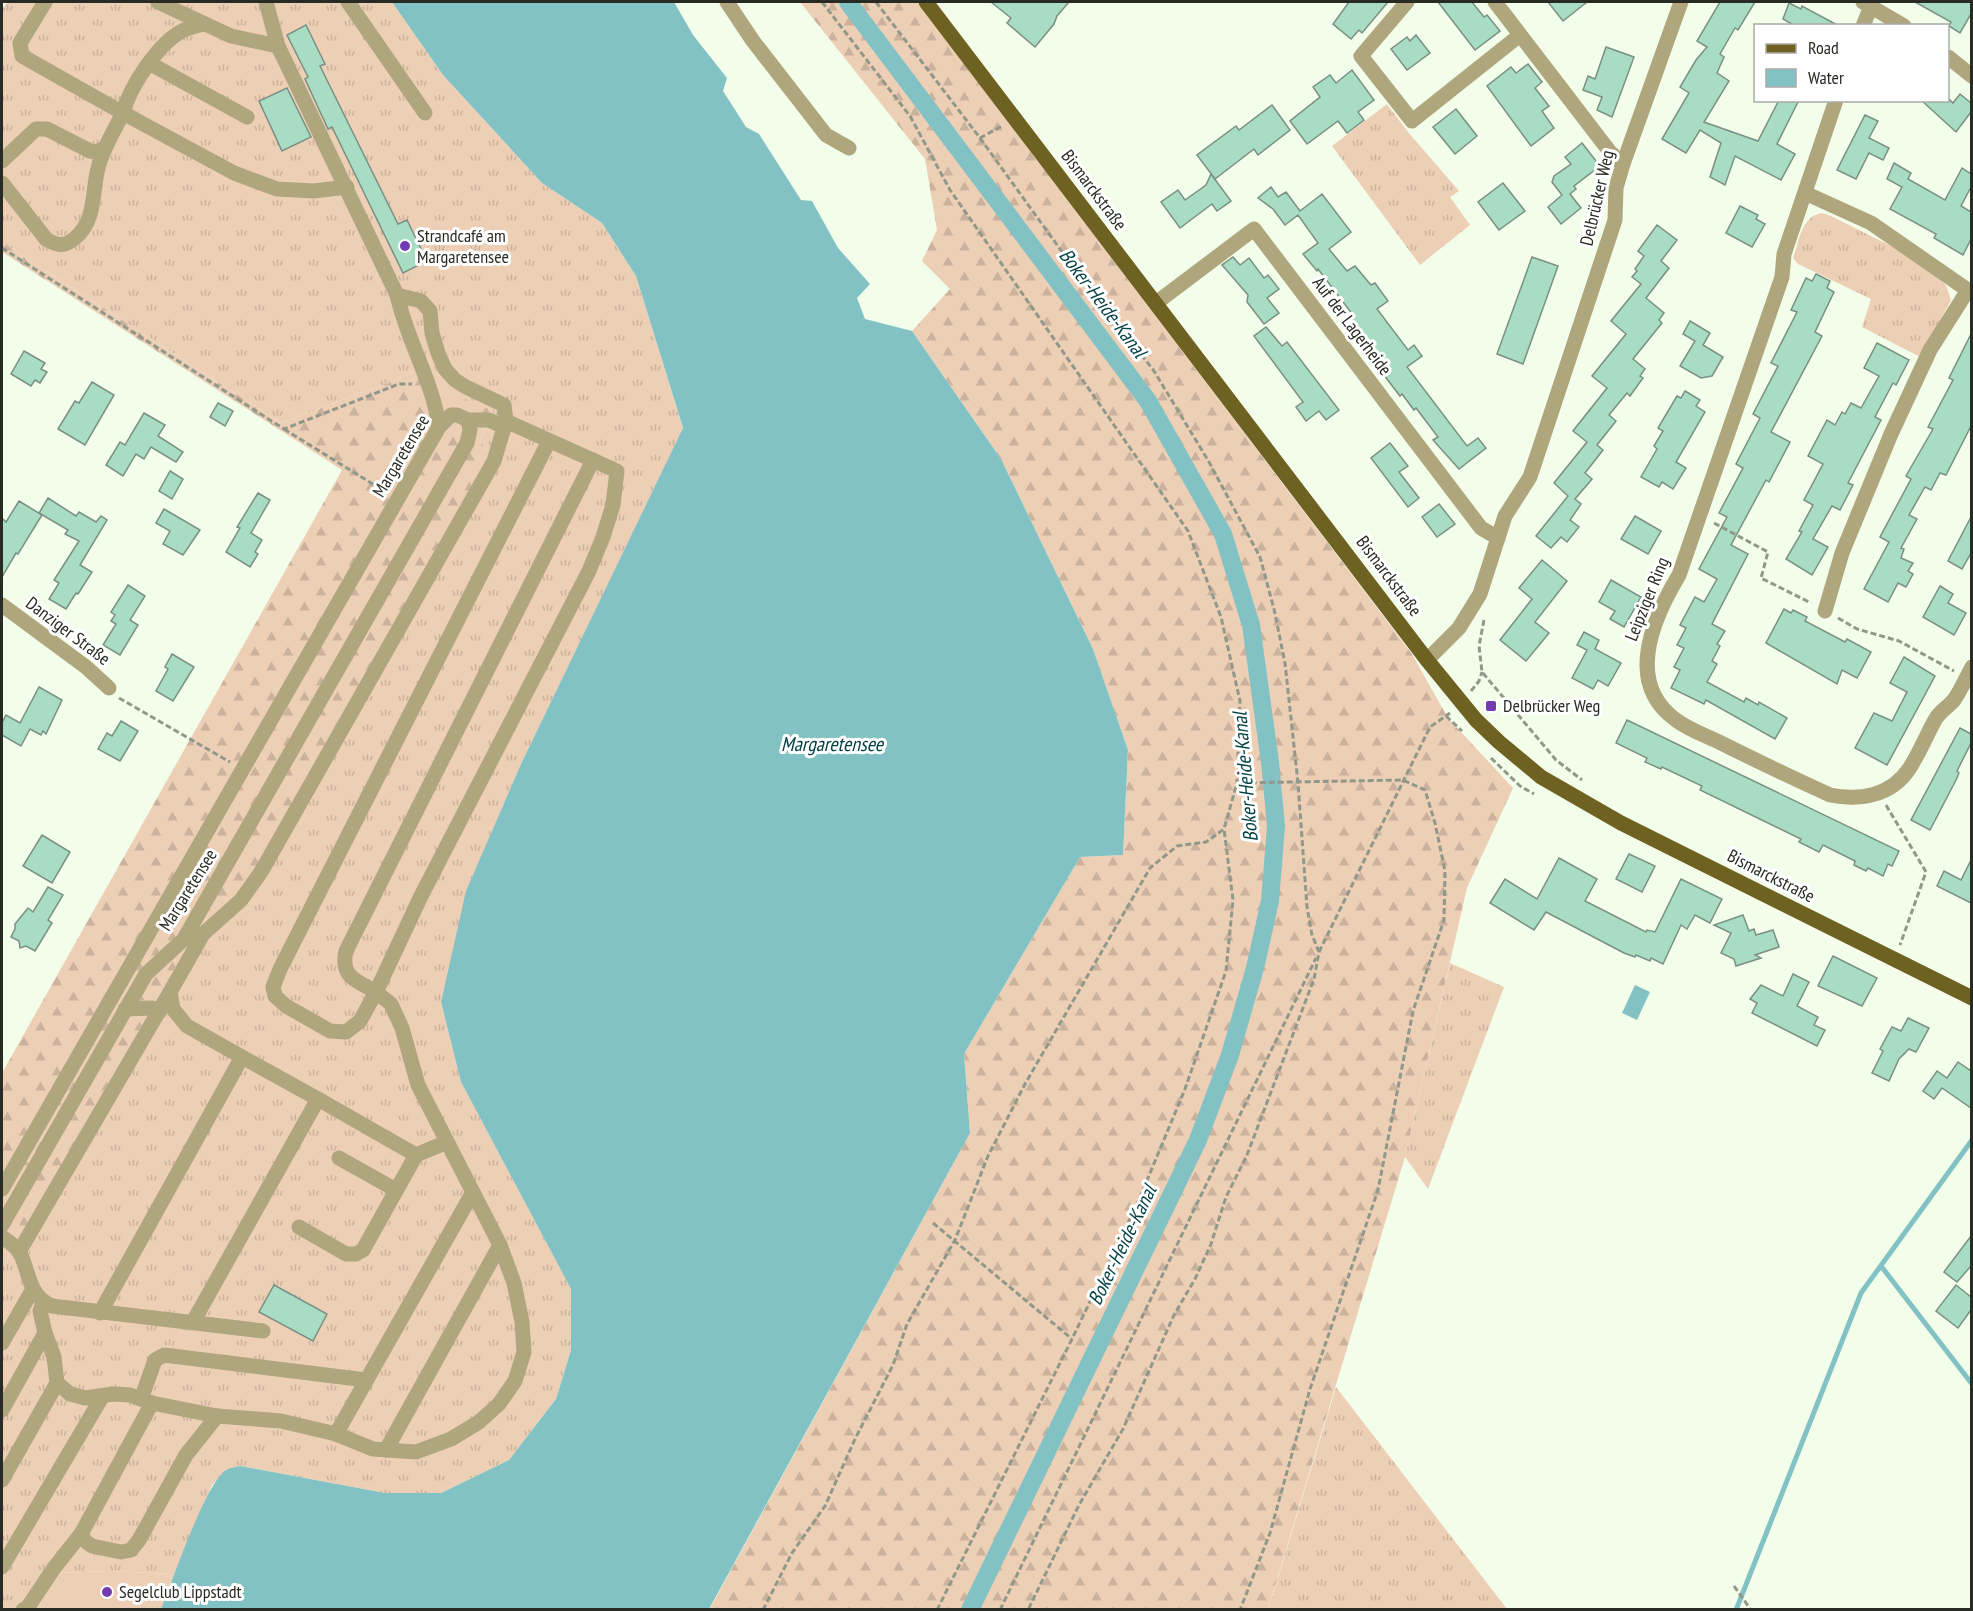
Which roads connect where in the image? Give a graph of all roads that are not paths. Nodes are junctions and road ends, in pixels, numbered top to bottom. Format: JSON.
{"nodes":[{"id":1,"x":45,"y":2,"type":"edge"},
{"id":2,"x":159,"y":2,"type":"edge"},
{"id":3,"x":266,"y":2,"type":"edge"},
{"id":4,"x":348,"y":2,"type":"edge"},
{"id":5,"x":727,"y":2,"type":"edge"},
{"id":6,"x":926,"y":2,"type":"edge"},
{"id":7,"x":1407,"y":2,"type":"edge"},
{"id":8,"x":1495,"y":2,"type":"edge"},
{"id":9,"x":1681,"y":2,"type":"edge"},
{"id":10,"x":1867,"y":4,"type":"edge"},
{"id":11,"x":203,"y":24,"type":"junction"},
{"id":12,"x":1863,"y":24,"type":"edge"},
{"id":13,"x":1901,"y":24,"type":"edge"},
{"id":14,"x":1520,"y":35,"type":"junction"},
{"id":15,"x":278,"y":46,"type":"junction"},
{"id":16,"x":1949,"y":59,"type":"edge"},
{"id":17,"x":149,"y":63,"type":"junction"},
{"id":18,"x":1971,"y":76,"type":"edge"},
{"id":19,"x":1835,"y":102,"type":"edge"},
{"id":20,"x":123,"y":112,"type":"junction"},
{"id":21,"x":426,"y":113,"type":"dead end"},
{"id":22,"x":247,"y":117,"type":"dead end"},
{"id":23,"x":105,"y":148,"type":"junction"},
{"id":24,"x":849,"y":148,"type":"dead end"},
{"id":25,"x":2,"y":161,"type":"edge"},
{"id":26,"x":1623,"y":164,"type":"junction"},
{"id":27,"x":2,"y":183,"type":"edge"},
{"id":28,"x":347,"y":187,"type":"junction"},
{"id":29,"x":1805,"y":193,"type":"junction"},
{"id":30,"x":1970,"y":291,"type":"edge"},
{"id":31,"x":397,"y":295,"type":"junction"},
{"id":32,"x":1156,"y":303,"type":"junction"},
{"id":33,"x":468,"y":420,"type":"junction"},
{"id":34,"x":505,"y":424,"type":"junction"},
{"id":35,"x":440,"y":428,"type":"junction"},
{"id":36,"x":549,"y":441,"type":"junction"},
{"id":37,"x":594,"y":460,"type":"junction"},
{"id":38,"x":1498,"y":538,"type":"junction"},
{"id":39,"x":2,"y":605,"type":"edge"},
{"id":40,"x":1825,"y":611,"type":"dead end"},
{"id":41,"x":1427,"y":660,"type":"junction"},
{"id":42,"x":1971,"y":667,"type":"edge"},
{"id":43,"x":109,"y":688,"type":"road end"},
{"id":44,"x":203,"y":934,"type":"junction"},
{"id":45,"x":184,"y":939,"type":"junction"},
{"id":46,"x":170,"y":992,"type":"junction"},
{"id":47,"x":376,"y":992,"type":"junction"},
{"id":48,"x":1971,"y":998,"type":"edge"},
{"id":49,"x":126,"y":1009,"type":"junction"},
{"id":50,"x":159,"y":1012,"type":"junction"},
{"id":51,"x":242,"y":1057,"type":"junction"},
{"id":52,"x":318,"y":1099,"type":"junction"},
{"id":53,"x":447,"y":1142,"type":"junction"},
{"id":54,"x":416,"y":1155,"type":"junction"},
{"id":55,"x":339,"y":1158,"type":"dead end"},
{"id":56,"x":2,"y":1189,"type":"edge"},
{"id":57,"x":396,"y":1190,"type":"junction"},
{"id":58,"x":473,"y":1192,"type":"junction"},
{"id":59,"x":2,"y":1225,"type":"edge"},
{"id":60,"x":299,"y":1227,"type":"dead end"},
{"id":61,"x":2,"y":1237,"type":"edge"},
{"id":62,"x":500,"y":1245,"type":"junction"},
{"id":63,"x":19,"y":1252,"type":"junction"},
{"id":64,"x":33,"y":1289,"type":"junction"},
{"id":65,"x":43,"y":1302,"type":"junction"},
{"id":66,"x":100,"y":1313,"type":"junction"},
{"id":67,"x":193,"y":1322,"type":"junction"},
{"id":68,"x":263,"y":1331,"type":"dead end"},
{"id":69,"x":45,"y":1333,"type":"junction"},
{"id":70,"x":2,"y":1343,"type":"edge"},
{"id":71,"x":366,"y":1380,"type":"junction"},
{"id":72,"x":57,"y":1383,"type":"junction"},
{"id":73,"x":102,"y":1396,"type":"junction"},
{"id":74,"x":147,"y":1401,"type":"junction"},
{"id":75,"x":2,"y":1410,"type":"edge"},
{"id":76,"x":217,"y":1416,"type":"junction"},
{"id":77,"x":336,"y":1434,"type":"junction"},
{"id":78,"x":386,"y":1450,"type":"junction"},
{"id":79,"x":2,"y":1480,"type":"edge"},
{"id":80,"x":81,"y":1534,"type":"junction"},
{"id":81,"x":2,"y":1567,"type":"edge"},
{"id":82,"x":23,"y":1610,"type":"edge"}],
"edges":[{"from":1,"to":20,"type":"street"},
{"from":2,"to":11,"type":"street"},
{"from":3,"to":15,"type":"street"},
{"from":4,"to":21,"type":"street"},
{"from":5,"to":24,"type":"street"},
{"from":6,"to":32,"type":"main road","name":"Bismarckstraße"},
{"from":7,"to":14,"type":"street"},
{"from":8,"to":14,"type":"street"},
{"from":9,"to":26,"type":"street","name":"Delbrücker Weg"},
{"from":10,"to":12,"type":"street"},
{"from":10,"to":13,"type":"street"},
{"from":11,"to":15,"type":"street"},
{"from":11,"to":17,"type":"street"},
{"from":14,"to":26,"type":"street"},
{"from":15,"to":28,"type":"street"},
{"from":16,"to":18,"type":"street"},
{"from":17,"to":20,"type":"street"},
{"from":17,"to":22,"type":"street"},
{"from":19,"to":29,"type":"street","name":"Leipziger Ring"},
{"from":20,"to":23,"type":"street"},
{"from":20,"to":28,"type":"street"},
{"from":23,"to":25,"type":"street"},
{"from":23,"to":27,"type":"street"},
{"from":26,"to":38,"type":"street","name":"Delbrücker Weg"},
{"from":28,"to":31,"type":"street"},
{"from":29,"to":30,"type":"street"},
{"from":29,"to":42,"type":"street","name":"Leipziger Ring"},
{"from":30,"to":40,"type":"street"},
{"from":31,"to":34,"type":"street"},
{"from":31,"to":35,"type":"street"},
{"from":32,"to":38,"type":"street","name":"Auf der Lagerheide"},
{"from":32,"to":41,"type":"main road","name":"Bismarckstraße"},
{"from":33,"to":34,"type":"street"},
{"from":33,"to":35,"type":"street","name":"Margaretensee"},
{"from":33,"to":45,"type":"street","name":"Margaretensee"},
{"from":34,"to":36,"type":"street"},
{"from":34,"to":44,"type":"street"},
{"from":35,"to":56,"type":"street","name":"Margaretensee"},
{"from":36,"to":37,"type":"street"},
{"from":36,"to":47,"type":"street"},
{"from":37,"to":47,"type":"street"},
{"from":37,"to":47,"type":"street"},
{"from":38,"to":41,"type":"street","name":"Delbrücker Weg"},
{"from":39,"to":43,"type":"street","name":"Danziger Straße"},
{"from":41,"to":48,"type":"main road","name":"Bismarckstraße"},
{"from":44,"to":45,"type":"street"},
{"from":44,"to":46,"type":"street"},
{"from":45,"to":49,"type":"street","name":"Margaretensee"},
{"from":46,"to":50,"type":"street"},
{"from":46,"to":51,"type":"street"},
{"from":47,"to":53,"type":"street"},
{"from":49,"to":50,"type":"street"},
{"from":49,"to":59,"type":"street","name":"Margaretensee"},
{"from":50,"to":63,"type":"street"},
{"from":51,"to":52,"type":"street"},
{"from":51,"to":66,"type":"street"},
{"from":52,"to":54,"type":"street"},
{"from":52,"to":67,"type":"street"},
{"from":53,"to":54,"type":"street"},
{"from":53,"to":58,"type":"street"},
{"from":54,"to":57,"type":"street"},
{"from":55,"to":57,"type":"street"},
{"from":57,"to":60,"type":"street"},
{"from":58,"to":62,"type":"street"},
{"from":58,"to":71,"type":"street"},
{"from":61,"to":63,"type":"street"},
{"from":62,"to":78,"type":"street"},
{"from":62,"to":78,"type":"street"},
{"from":63,"to":64,"type":"street"},
{"from":64,"to":65,"type":"street"},
{"from":64,"to":70,"type":"street"},
{"from":65,"to":66,"type":"street"},
{"from":65,"to":69,"type":"street"},
{"from":66,"to":67,"type":"street"},
{"from":67,"to":68,"type":"street"},
{"from":69,"to":72,"type":"street"},
{"from":69,"to":75,"type":"street"},
{"from":71,"to":74,"type":"street"},
{"from":71,"to":77,"type":"street"},
{"from":72,"to":73,"type":"street"},
{"from":72,"to":79,"type":"street"},
{"from":73,"to":74,"type":"street"},
{"from":73,"to":81,"type":"street"},
{"from":74,"to":76,"type":"street"},
{"from":74,"to":80,"type":"street"},
{"from":76,"to":77,"type":"street"},
{"from":76,"to":80,"type":"street"},
{"from":77,"to":78,"type":"street"},
{"from":80,"to":82,"type":"street"}]}
